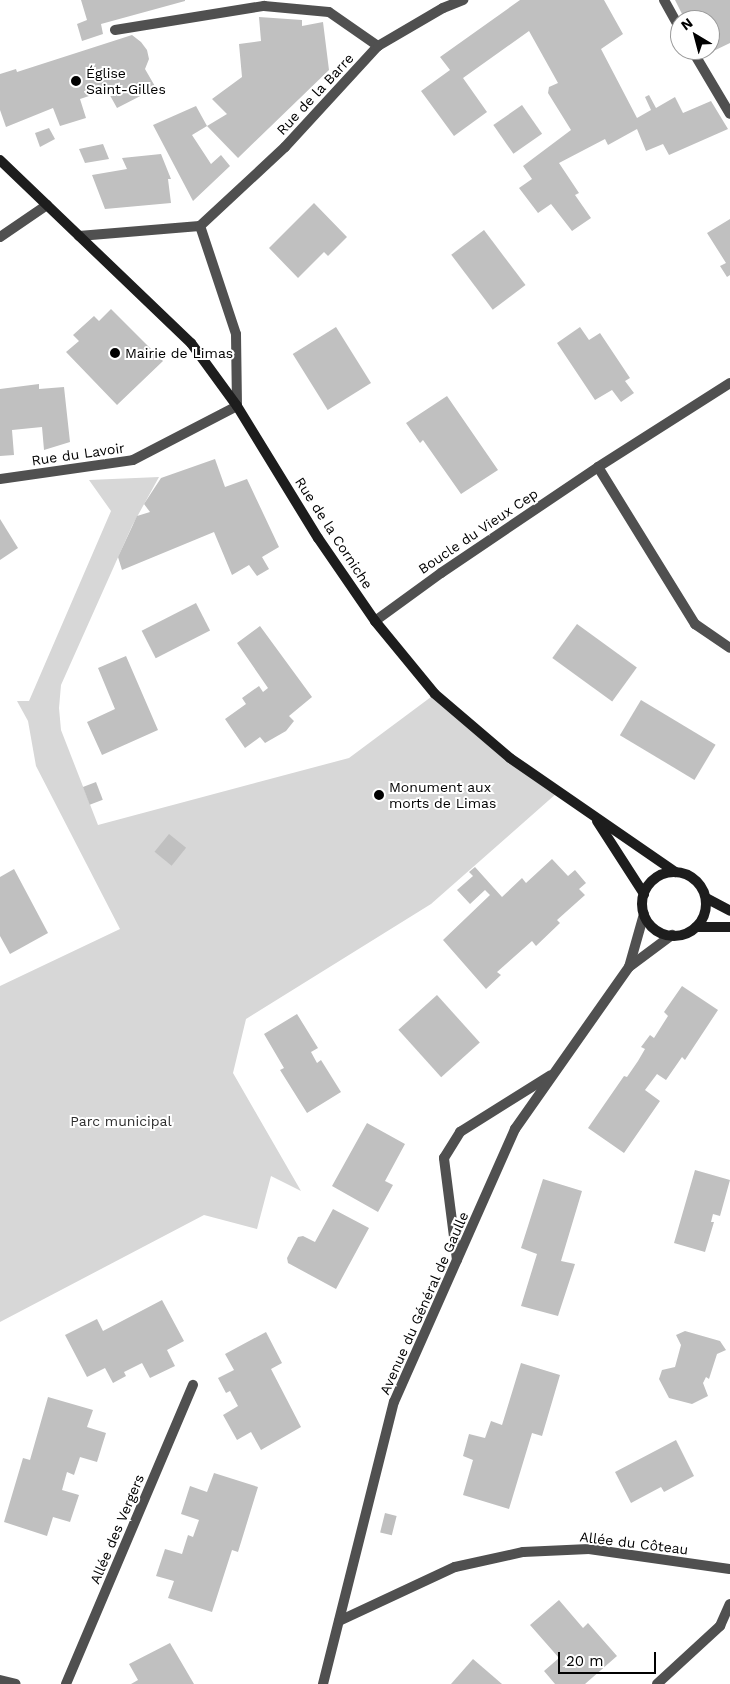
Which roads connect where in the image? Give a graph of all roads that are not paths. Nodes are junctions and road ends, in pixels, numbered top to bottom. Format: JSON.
{"nodes":[{"id":1,"x":462,"y":0,"type":"edge"},
{"id":2,"x":115,"y":30,"type":"dead end"},
{"id":3,"x":378,"y":46,"type":"junction"},
{"id":4,"x":698,"y":60,"type":"edge"},
{"id":5,"x":730,"y":114,"type":"edge"},
{"id":6,"x":0,"y":160,"type":"edge"},
{"id":7,"x":47,"y":205,"type":"junction"},
{"id":8,"x":200,"y":226,"type":"junction"},
{"id":9,"x":79,"y":236,"type":"junction"},
{"id":10,"x":0,"y":237,"type":"edge"},
{"id":11,"x":730,"y":383,"type":"edge"},
{"id":12,"x":237,"y":406,"type":"junction"},
{"id":13,"x":598,"y":467,"type":"junction"},
{"id":14,"x":0,"y":478,"type":"edge"},
{"id":15,"x":375,"y":621,"type":"junction"},
{"id":16,"x":730,"y":648,"type":"edge"},
{"id":17,"x":595,"y":818,"type":"junction"},
{"id":18,"x":675,"y":872,"type":"junction"},
{"id":19,"x":644,"y":894,"type":"junction"},
{"id":20,"x":706,"y":898,"type":"junction"},
{"id":21,"x":730,"y":910,"type":"edge"},
{"id":22,"x":644,"y":914,"type":"junction"},
{"id":23,"x":696,"y":927,"type":"junction"},
{"id":24,"x":730,"y":927,"type":"edge"},
{"id":25,"x":672,"y":935,"type":"junction"},
{"id":26,"x":629,"y":967,"type":"junction"},
{"id":27,"x":556,"y":1072,"type":"junction"},
{"id":28,"x":457,"y":1260,"type":"junction"},
{"id":29,"x":193,"y":1385,"type":"dead end"},
{"id":30,"x":730,"y":1569,"type":"edge"},
{"id":31,"x":730,"y":1604,"type":"edge"},
{"id":32,"x":339,"y":1621,"type":"junction"},
{"id":33,"x":0,"y":1680,"type":"edge"},
{"id":34,"x":16,"y":1684,"type":"edge"},
{"id":35,"x":66,"y":1684,"type":"edge"},
{"id":36,"x":323,"y":1684,"type":"edge"},
{"id":37,"x":656,"y":1684,"type":"edge"}],
"edges":[{"from":1,"to":3,"type":"street","name":"Rue de la Barre"},
{"from":2,"to":3,"type":"street"},
{"from":3,"to":8,"type":"street","name":"Rue de la Barre"},
{"from":4,"to":5,"type":"street"},
{"from":6,"to":7,"type":"main road","name":"Rue de la Corniche"},
{"from":7,"to":9,"type":"main road","name":"Rue de la Corniche"},
{"from":7,"to":10,"type":"street"},
{"from":8,"to":9,"type":"street"},
{"from":8,"to":12,"type":"street"},
{"from":9,"to":12,"type":"main road","name":"Rue de la Corniche"},
{"from":11,"to":13,"type":"street","name":"Boucle du Vieux Cep"},
{"from":12,"to":14,"type":"street","name":"Rue du Lavoir"},
{"from":12,"to":15,"type":"main road","name":"Rue de la Corniche"},
{"from":13,"to":15,"type":"street","name":"Boucle du Vieux Cep"},
{"from":13,"to":16,"type":"street"},
{"from":15,"to":17,"type":"main road","name":"Rue de la Corniche"},
{"from":17,"to":18,"type":"main road","name":"Rue de la Corniche"},
{"from":17,"to":19,"type":"main road","name":"Rue de la Corniche"},
{"from":18,"to":19,"type":"main road"},
{"from":18,"to":20,"type":"main road","name":"Rue de la Corniche"},
{"from":19,"to":22,"type":"main road"},
{"from":20,"to":21,"type":"main road","name":"Rue de la Corniche"},
{"from":20,"to":23,"type":"main road"},
{"from":22,"to":25,"type":"main road"},
{"from":22,"to":26,"type":"street","name":"Avenue du Général de Gaulle"},
{"from":23,"to":24,"type":"main road"},
{"from":23,"to":25,"type":"main road"},
{"from":25,"to":26,"type":"street","name":"Avenue du Général de Gaulle"},
{"from":26,"to":27,"type":"street","name":"Avenue du Général de Gaulle"},
{"from":27,"to":28,"type":"street","name":"Avenue du Général de Gaulle"},
{"from":27,"to":28,"type":"street"},
{"from":28,"to":32,"type":"street","name":"Avenue du Général de Gaulle"},
{"from":29,"to":35,"type":"street","name":"Allée des Vergers"},
{"from":30,"to":32,"type":"street","name":"Allée du Côteau"},
{"from":31,"to":37,"type":"street"},
{"from":32,"to":36,"type":"street","name":"Avenue du Général de Gaulle"},
{"from":33,"to":34,"type":"street"}]}
